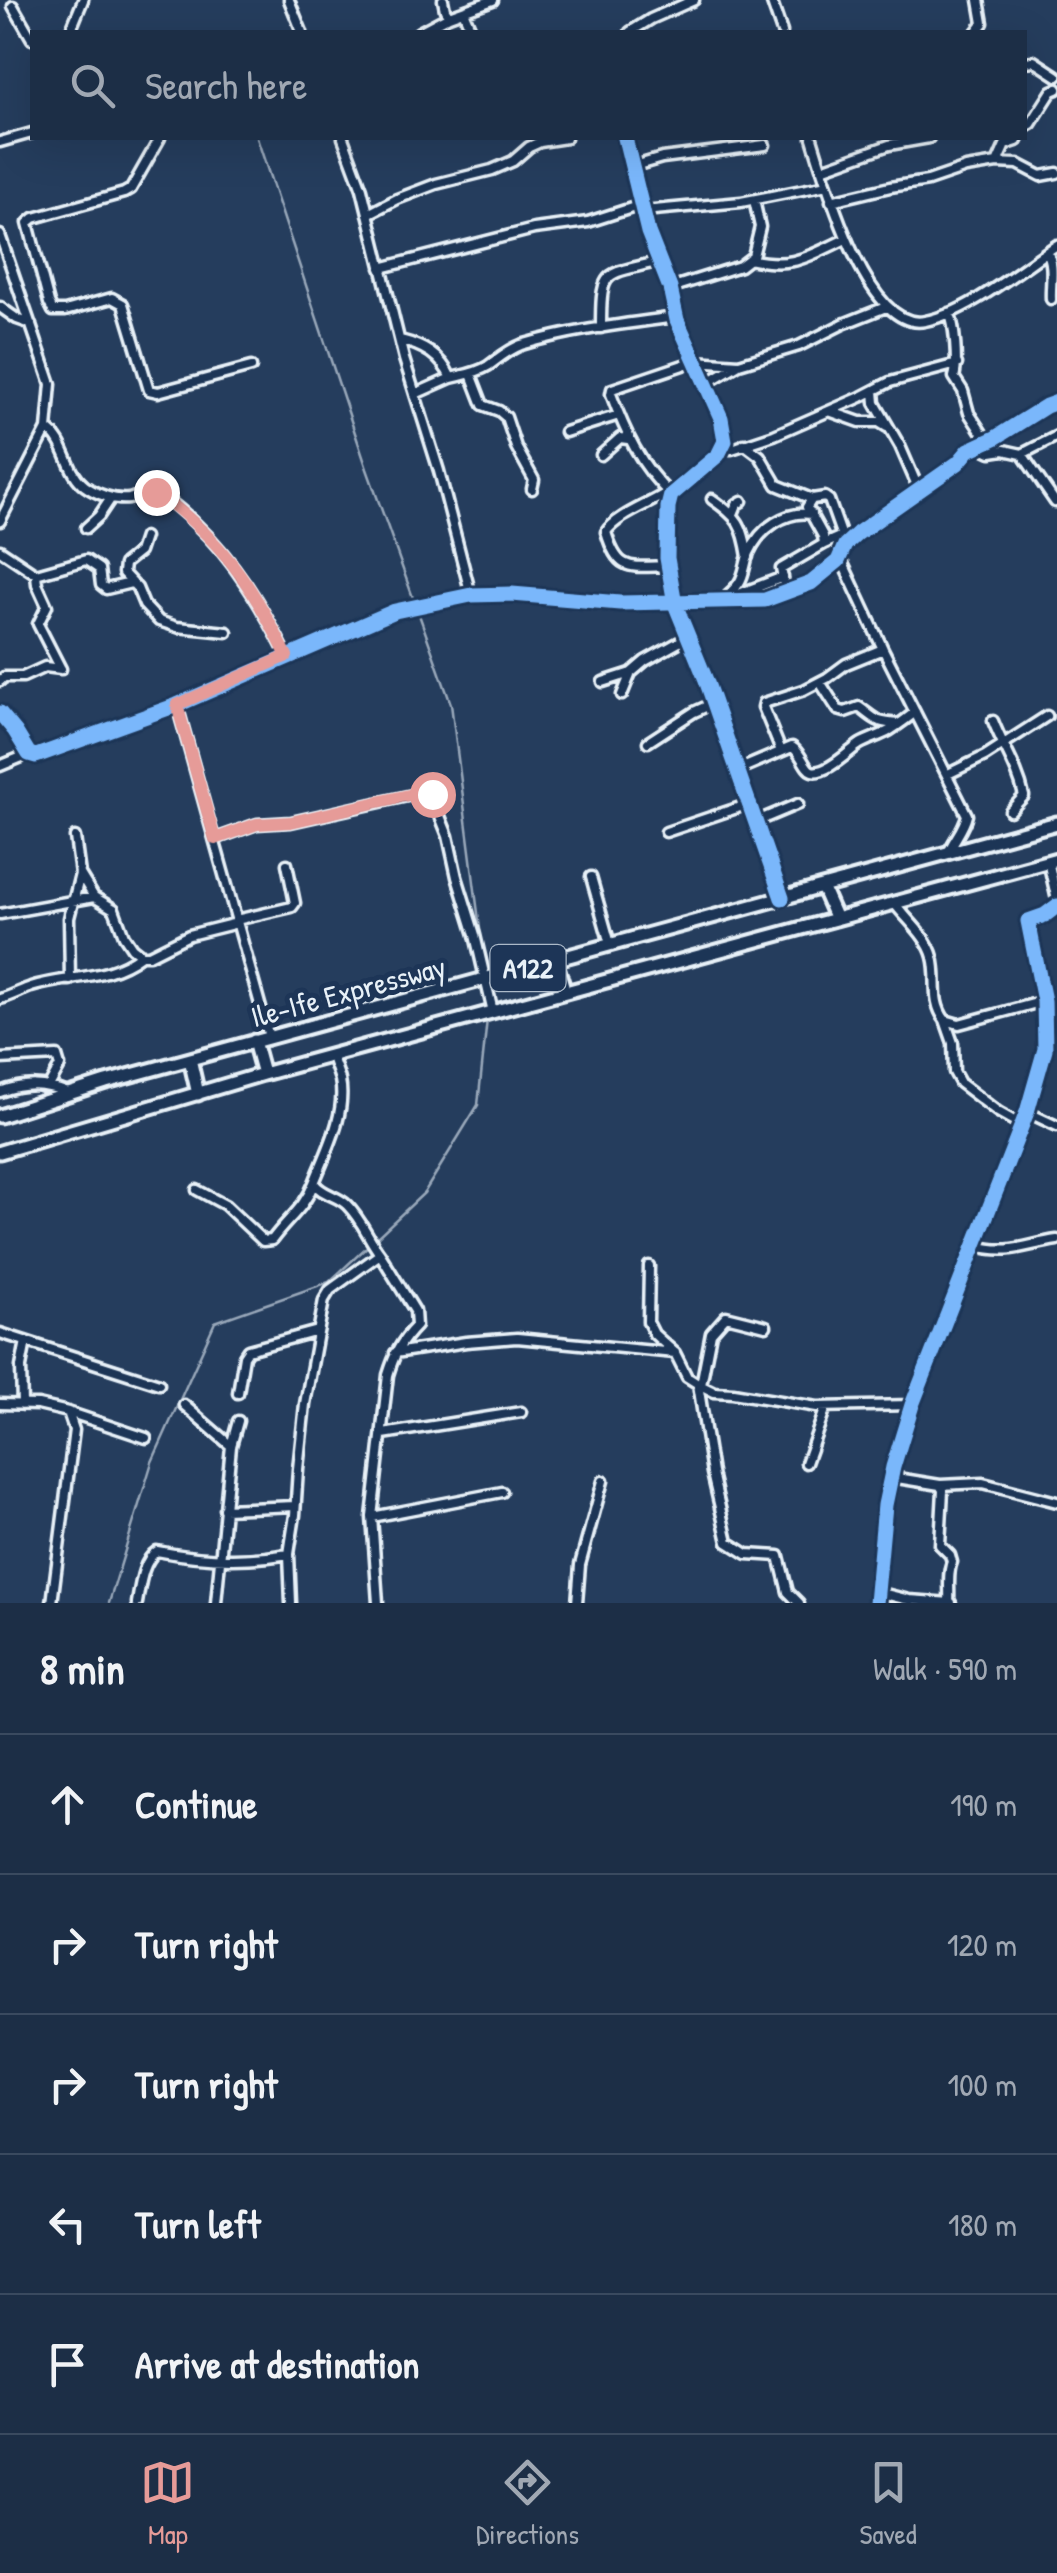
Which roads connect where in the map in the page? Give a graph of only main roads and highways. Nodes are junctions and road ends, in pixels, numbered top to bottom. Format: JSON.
{"nodes":[{"id":1,"x":1057,"y":823,"type":"edge"},
{"id":2,"x":1052,"y":860,"type":"edge"},
{"id":3,"x":822,"y":887,"type":"junction"},
{"id":4,"x":836,"y":919,"type":"junction"},
{"id":5,"x":556,"y":960,"type":"junction"},
{"id":6,"x":565,"y":992,"type":"junction"},
{"id":7,"x":254,"y":1041,"type":"junction"},
{"id":8,"x":190,"y":1059,"type":"junction"},
{"id":9,"x":263,"y":1074,"type":"junction"},
{"id":10,"x":198,"y":1094,"type":"junction"},
{"id":11,"x":0,"y":1116,"type":"edge"},
{"id":12,"x":0,"y":1152,"type":"edge"}],
"edges":[{"from":1,"to":3,"type":"highway","name":"Ile-Ife Expressway","number":"A122"},
{"from":2,"to":4,"type":"highway","name":"Ile-Ife Expressway","number":"A122"},
{"from":3,"to":4,"type":"highway"},
{"from":3,"to":5,"type":"highway","name":"Ile-Ife Expressway","number":"A122"},
{"from":4,"to":6,"type":"highway","name":"Ile-Ife Expressway","number":"A122"},
{"from":5,"to":6,"type":"highway"},
{"from":5,"to":7,"type":"highway","name":"Ile-Ife Expressway","number":"A122"},
{"from":6,"to":9,"type":"highway","name":"Ile-Ife Expressway","number":"A122"},
{"from":7,"to":8,"type":"highway","name":"Ile-Ife Expressway","number":"A122"},
{"from":7,"to":9,"type":"highway"},
{"from":8,"to":10,"type":"highway"},
{"from":8,"to":11,"type":"highway","name":"Ile-Ife Expressway","number":"A122"},
{"from":9,"to":10,"type":"highway","name":"Ile-Ife Expressway","number":"A122"},
{"from":10,"to":12,"type":"highway","name":"Ile-Ife Expressway","number":"A122"}]}
